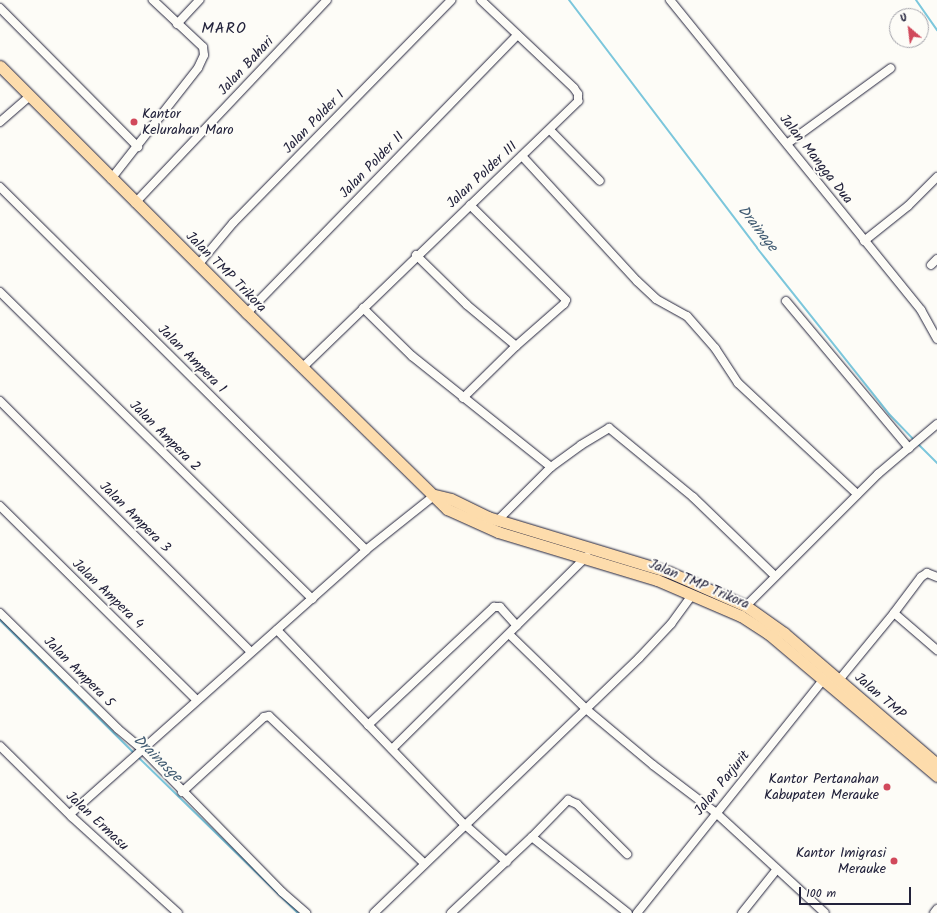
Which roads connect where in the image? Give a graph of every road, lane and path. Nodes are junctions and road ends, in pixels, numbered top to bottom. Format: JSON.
{"nodes":[{"id":1,"x":153,"y":0,"type":"edge"},
{"id":2,"x":199,"y":0,"type":"edge"},
{"id":3,"x":327,"y":0,"type":"edge"},
{"id":4,"x":451,"y":0,"type":"edge"},
{"id":5,"x":481,"y":0,"type":"edge"},
{"id":6,"x":670,"y":0,"type":"edge"},
{"id":7,"x":0,"y":8,"type":"edge"},
{"id":8,"x":177,"y":24,"type":"junction"},
{"id":9,"x":517,"y":35,"type":"junction"},
{"id":10,"x":0,"y":66,"type":"edge"},
{"id":11,"x":891,"y":68,"type":"dead end"},
{"id":12,"x":30,"y":96,"type":"junction"},
{"id":13,"x":0,"y":122,"type":"edge"},
{"id":14,"x":550,"y":130,"type":"junction"},
{"id":15,"x":788,"y":143,"type":"junction"},
{"id":16,"x":138,"y":147,"type":"junction"},
{"id":17,"x":522,"y":156,"type":"junction"},
{"id":18,"x":937,"y":177,"type":"edge"},
{"id":19,"x":111,"y":179,"type":"junction"},
{"id":20,"x":600,"y":180,"type":"dead end"},
{"id":21,"x":0,"y":187,"type":"edge"},
{"id":22,"x":135,"y":203,"type":"junction"},
{"id":23,"x":470,"y":205,"type":"junction"},
{"id":24,"x":864,"y":241,"type":"junction"},
{"id":25,"x":416,"y":255,"type":"junction"},
{"id":26,"x":198,"y":265,"type":"junction"},
{"id":27,"x":0,"y":292,"type":"edge"},
{"id":28,"x":786,"y":301,"type":"dead end"},
{"id":29,"x":363,"y":308,"type":"junction"},
{"id":30,"x":246,"y":313,"type":"junction"},
{"id":31,"x":937,"y":339,"type":"edge"},
{"id":32,"x":516,"y":346,"type":"junction"},
{"id":33,"x":303,"y":367,"type":"junction"},
{"id":34,"x":463,"y":398,"type":"junction"},
{"id":35,"x":0,"y":401,"type":"edge"},
{"id":36,"x":937,"y":424,"type":"edge"},
{"id":37,"x":911,"y":446,"type":"junction"},
{"id":38,"x":551,"y":468,"type":"junction"},
{"id":39,"x":857,"y":494,"type":"junction"},
{"id":40,"x":435,"y":495,"type":"junction"},
{"id":41,"x":0,"y":506,"type":"edge"},
{"id":42,"x":498,"y":520,"type":"junction"},
{"id":43,"x":594,"y":549,"type":"junction"},
{"id":44,"x":366,"y":550,"type":"junction"},
{"id":45,"x":585,"y":558,"type":"junction"},
{"id":46,"x":775,"y":576,"type":"junction"},
{"id":47,"x":937,"y":576,"type":"edge"},
{"id":48,"x":692,"y":595,"type":"junction"},
{"id":49,"x":312,"y":599,"type":"junction"},
{"id":50,"x":746,"y":606,"type":"junction"},
{"id":51,"x":0,"y":612,"type":"edge"},
{"id":52,"x":894,"y":612,"type":"junction"},
{"id":53,"x":518,"y":626,"type":"junction"},
{"id":54,"x":277,"y":630,"type":"junction"},
{"id":55,"x":510,"y":635,"type":"junction"},
{"id":56,"x":937,"y":650,"type":"edge"},
{"id":57,"x":251,"y":652,"type":"junction"},
{"id":58,"x":826,"y":676,"type":"junction"},
{"id":59,"x":839,"y":680,"type":"junction"},
{"id":60,"x":197,"y":700,"type":"junction"},
{"id":61,"x":586,"y":709,"type":"junction"},
{"id":62,"x":368,"y":725,"type":"junction"},
{"id":63,"x":0,"y":746,"type":"edge"},
{"id":64,"x":141,"y":748,"type":"junction"},
{"id":65,"x":392,"y":749,"type":"junction"},
{"id":66,"x":937,"y":764,"type":"edge"},
{"id":67,"x":937,"y":776,"type":"edge"},
{"id":68,"x":182,"y":792,"type":"junction"},
{"id":69,"x":716,"y":812,"type":"junction"},
{"id":70,"x":70,"y":814,"type":"junction"},
{"id":71,"x":464,"y":824,"type":"junction"},
{"id":72,"x":532,"y":837,"type":"junction"},
{"id":73,"x":627,"y":854,"type":"dead end"},
{"id":74,"x":507,"y":862,"type":"junction"},
{"id":75,"x":424,"y":863,"type":"junction"},
{"id":76,"x":777,"y":869,"type":"junction"},
{"id":77,"x":937,"y":909,"type":"edge"},
{"id":78,"x":178,"y":913,"type":"edge"},
{"id":79,"x":306,"y":913,"type":"edge"},
{"id":80,"x":374,"y":913,"type":"edge"},
{"id":81,"x":451,"y":913,"type":"edge"},
{"id":82,"x":628,"y":913,"type":"edge"},
{"id":83,"x":637,"y":913,"type":"edge"},
{"id":84,"x":742,"y":913,"type":"edge"},
{"id":85,"x":825,"y":913,"type":"edge"},
{"id":86,"x":934,"y":913,"type":"edge"}],
"edges":[{"from":1,"to":8,"type":"street"},
{"from":2,"to":8,"type":"street"},
{"from":3,"to":22,"type":"street","name":"Jalan Bahari"},
{"from":4,"to":26,"type":"street","name":"Jalan Polder I"},
{"from":5,"to":9,"type":"street","name":"Jalan Polder III"},
{"from":6,"to":15,"type":"street","name":"Jalan Mangga Dua"},
{"from":7,"to":16,"type":"street"},
{"from":8,"to":16,"type":"street"},
{"from":9,"to":14,"type":"street","name":"Jalan Polder III"},
{"from":9,"to":30,"type":"street","name":"Jalan Polder II"},
{"from":10,"to":12,"type":"highway","name":"Jalan TMP Trikora"},
{"from":11,"to":15,"type":"street"},
{"from":12,"to":13,"type":"street"},
{"from":12,"to":19,"type":"highway","name":"Jalan TMP Trikora"},
{"from":14,"to":17,"type":"street","name":"Jalan Polder III"},
{"from":14,"to":20,"type":"street"},
{"from":15,"to":24,"type":"street","name":"Jalan Mangga Dua"},
{"from":16,"to":19,"type":"street"},
{"from":17,"to":23,"type":"street","name":"Jalan Polder III"},
{"from":17,"to":39,"type":"street"},
{"from":18,"to":24,"type":"street"},
{"from":19,"to":22,"type":"highway","name":"Jalan TMP Trikora"},
{"from":21,"to":44,"type":"street","name":"Jalan Ampera 1"},
{"from":22,"to":26,"type":"highway","name":"Jalan TMP Trikora"},
{"from":23,"to":25,"type":"street","name":"Jalan Polder III"},
{"from":23,"to":32,"type":"street"},
{"from":24,"to":31,"type":"street","name":"Jalan Mangga Dua"},
{"from":25,"to":29,"type":"street","name":"Jalan Polder III"},
{"from":25,"to":32,"type":"street"},
{"from":26,"to":30,"type":"highway","name":"Jalan TMP Trikora"},
{"from":27,"to":49,"type":"street","name":"Jalan Ampera 2"},
{"from":28,"to":37,"type":"street"},
{"from":29,"to":33,"type":"street","name":"Jalan Polder III"},
{"from":29,"to":34,"type":"street"},
{"from":30,"to":33,"type":"highway","name":"Jalan TMP Trikora"},
{"from":32,"to":34,"type":"street"},
{"from":33,"to":40,"type":"highway","name":"Jalan TMP Trikora"},
{"from":34,"to":38,"type":"street"},
{"from":35,"to":57,"type":"street","name":"Jalan Ampera 3"},
{"from":36,"to":37,"type":"street"},
{"from":37,"to":39,"type":"street"},
{"from":38,"to":42,"type":"street"},
{"from":38,"to":46,"type":"street"},
{"from":39,"to":46,"type":"street"},
{"from":40,"to":42,"type":"highway","name":"Jalan TMP Trikora"},
{"from":40,"to":44,"type":"street"},
{"from":40,"to":45,"type":"highway","name":"Jalan TMP Trikora"},
{"from":41,"to":60,"type":"street","name":"Jalan Ampera 4"},
{"from":42,"to":43,"type":"highway","name":"Jalan TMP Trikora"},
{"from":43,"to":45,"type":"street"},
{"from":43,"to":50,"type":"highway","name":"Jalan TMP Trikora"},
{"from":44,"to":49,"type":"street"},
{"from":45,"to":48,"type":"highway","name":"Jalan TMP Trikora"},
{"from":45,"to":53,"type":"street"},
{"from":46,"to":50,"type":"street"},
{"from":47,"to":52,"type":"street"},
{"from":48,"to":58,"type":"highway","name":"Jalan TMP Trikora"},
{"from":48,"to":61,"type":"street"},
{"from":49,"to":54,"type":"street"},
{"from":50,"to":58,"type":"highway","name":"Jalan TMP Trikora"},
{"from":51,"to":64,"type":"street","name":"Jalan Ampera 5"},
{"from":52,"to":56,"type":"street"},
{"from":52,"to":59,"type":"street"},
{"from":53,"to":55,"type":"street"},
{"from":53,"to":62,"type":"street"},
{"from":54,"to":57,"type":"street"},
{"from":54,"to":62,"type":"street"},
{"from":55,"to":61,"type":"street"},
{"from":55,"to":65,"type":"street"},
{"from":57,"to":60,"type":"street"},
{"from":58,"to":59,"type":"highway","name":"Jalan TMP"},
{"from":58,"to":67,"type":"highway","name":"Jalan TMP Trikora"},
{"from":58,"to":69,"type":"street","name":"Jalan Parjurit"},
{"from":59,"to":66,"type":"highway","name":"Jalan TMP"},
{"from":60,"to":64,"type":"street"},
{"from":61,"to":69,"type":"street"},
{"from":61,"to":71,"type":"street"},
{"from":62,"to":65,"type":"street"},
{"from":63,"to":70,"type":"street","name":"Jalan Ermasu"},
{"from":64,"to":68,"type":"street","name":"Jalan Ampera 5"},
{"from":64,"to":70,"type":"street"},
{"from":65,"to":71,"type":"street"},
{"from":68,"to":75,"type":"street"},
{"from":68,"to":79,"type":"street","name":"Jalan Ampera 5"},
{"from":69,"to":76,"type":"street"},
{"from":69,"to":83,"type":"street","name":"Jalan Parjurit"},
{"from":70,"to":78,"type":"street","name":"Jalan Ermasu"},
{"from":71,"to":74,"type":"street"},
{"from":71,"to":75,"type":"street"},
{"from":72,"to":73,"type":"street"},
{"from":72,"to":74,"type":"street"},
{"from":72,"to":82,"type":"street"},
{"from":74,"to":81,"type":"street"},
{"from":75,"to":80,"type":"street"},
{"from":76,"to":84,"type":"street"},
{"from":76,"to":85,"type":"street"},
{"from":77,"to":86,"type":"street"}]}
